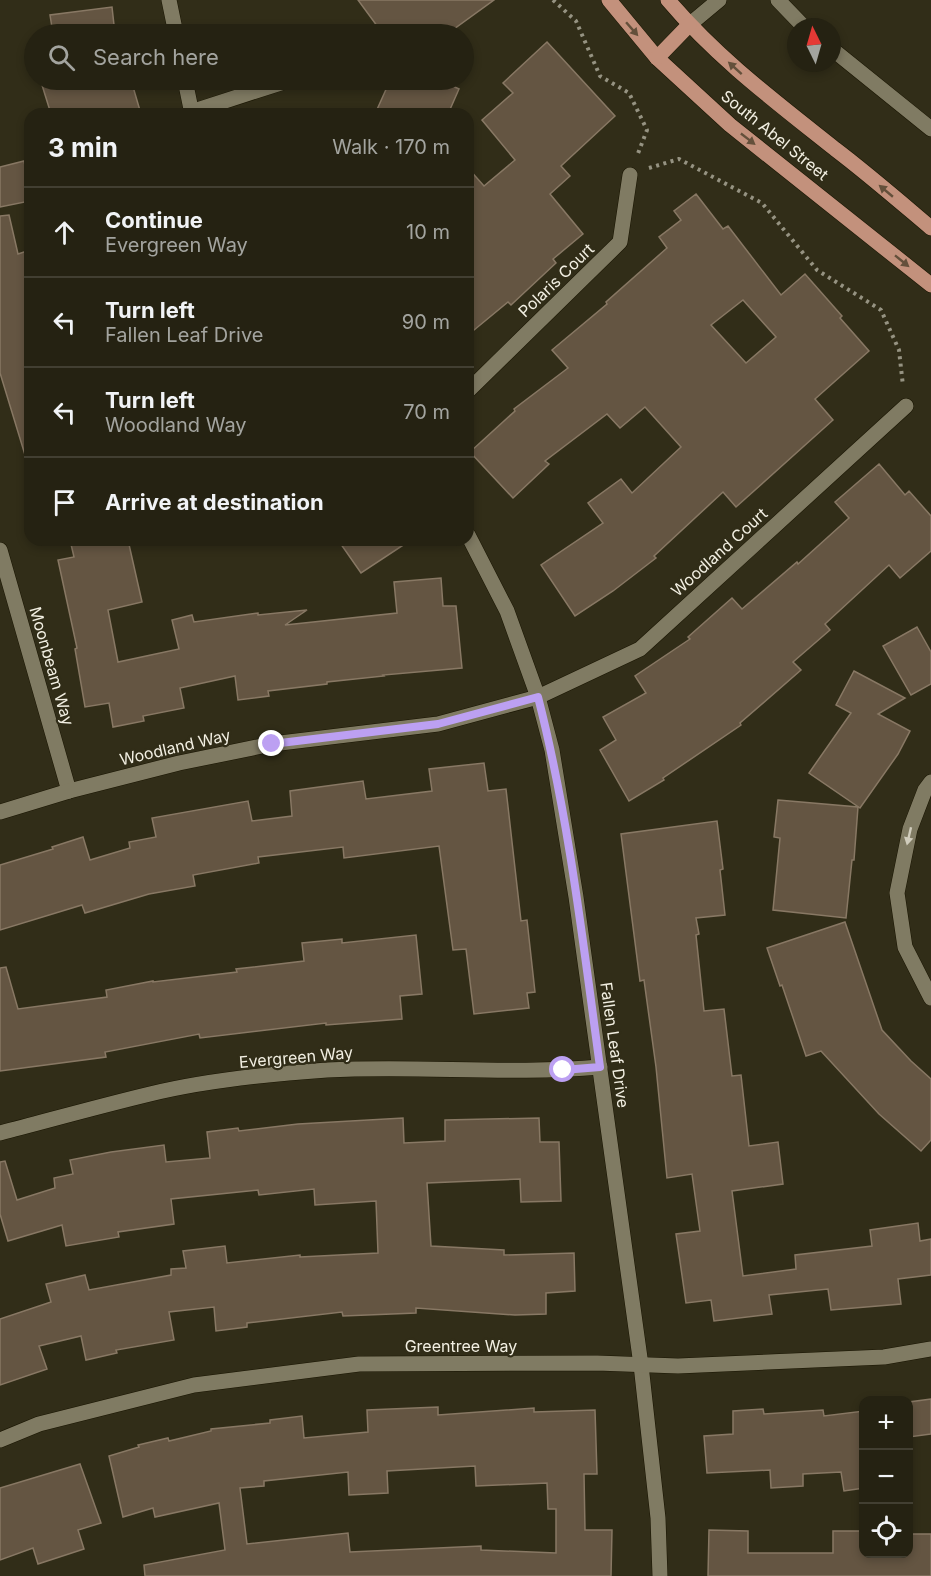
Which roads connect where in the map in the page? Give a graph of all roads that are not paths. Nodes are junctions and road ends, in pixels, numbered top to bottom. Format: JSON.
{"nodes":[{"id":1,"x":169,"y":0,"type":"edge"},
{"id":2,"x":609,"y":0,"type":"edge"},
{"id":3,"x":668,"y":0,"type":"edge"},
{"id":4,"x":719,"y":0,"type":"edge"},
{"id":5,"x":778,"y":0,"type":"edge"},
{"id":6,"x":795,"y":18,"type":"edge"},
{"id":7,"x":174,"y":24,"type":"edge"},
{"id":8,"x":689,"y":25,"type":"junction"},
{"id":9,"x":841,"y":56,"type":"edge"},
{"id":10,"x":657,"y":58,"type":"junction"},
{"id":11,"x":186,"y":90,"type":"edge"},
{"id":12,"x":260,"y":90,"type":"edge"},
{"id":13,"x":191,"y":108,"type":"edge"},
{"id":14,"x":207,"y":108,"type":"edge"},
{"id":15,"x":931,"y":129,"type":"edge"},
{"id":16,"x":630,"y":175,"type":"road end"},
{"id":17,"x":931,"y":228,"type":"edge"},
{"id":18,"x":929,"y":280,"type":"edge"},
{"id":19,"x":474,"y":385,"type":"edge"},
{"id":20,"x":906,"y":406,"type":"road end"},
{"id":21,"x":474,"y":546,"type":"edge"},
{"id":22,"x":0,"y":550,"type":"edge"},
{"id":23,"x":538,"y":697,"type":"junction"},
{"id":24,"x":931,"y":782,"type":"edge"},
{"id":25,"x":69,"y":791,"type":"junction"},
{"id":26,"x":0,"y":812,"type":"edge"},
{"id":27,"x":931,"y":998,"type":"edge"},
{"id":28,"x":600,"y":1067,"type":"junction"},
{"id":29,"x":0,"y":1133,"type":"edge"},
{"id":30,"x":931,"y":1349,"type":"edge"},
{"id":31,"x":640,"y":1365,"type":"junction"},
{"id":32,"x":0,"y":1440,"type":"edge"},
{"id":33,"x":660,"y":1576,"type":"edge"}],
"edges":[{"from":1,"to":7,"type":"street"},
{"from":2,"to":10,"type":"main road","name":"South Abel Street","one_way":true},
{"from":3,"to":8,"type":"main road","name":"South Abel Street"},
{"from":4,"to":8,"type":"street"},
{"from":5,"to":6,"type":"street"},
{"from":8,"to":10,"type":"main road"},
{"from":17,"to":8,"type":"main road","name":"South Abel Street","one_way":true},
{"from":9,"to":15,"type":"street"},
{"from":10,"to":18,"type":"main road","name":"South Abel Street","one_way":true},
{"from":11,"to":13,"type":"street"},
{"from":12,"to":14,"type":"street"},
{"from":16,"to":19,"type":"street","name":"Polaris Court"},
{"from":20,"to":23,"type":"street","name":"Woodland Court"},
{"from":21,"to":23,"type":"street","name":"Fallen Leaf Drive"},
{"from":22,"to":25,"type":"street","name":"Moonbeam Way"},
{"from":23,"to":25,"type":"street","name":"Woodland Way"},
{"from":23,"to":28,"type":"street","name":"Fallen Leaf Drive"},
{"from":24,"to":27,"type":"street","one_way":true},
{"from":25,"to":26,"type":"street","name":"Woodland Way"},
{"from":28,"to":29,"type":"street","name":"Evergreen Way"},
{"from":28,"to":31,"type":"street","name":"Fallen Leaf Drive"},
{"from":30,"to":31,"type":"street","name":"Greentree Way"},
{"from":31,"to":32,"type":"street","name":"Greentree Way"},
{"from":31,"to":33,"type":"street","name":"Fallen Leaf Drive"}]}
